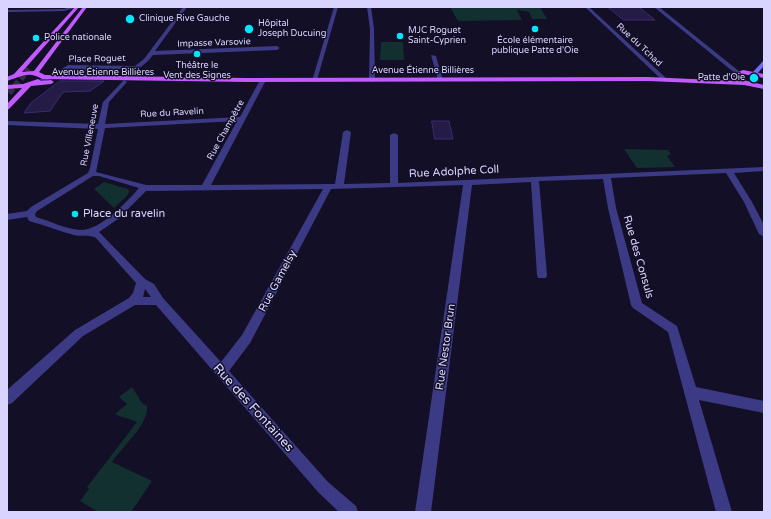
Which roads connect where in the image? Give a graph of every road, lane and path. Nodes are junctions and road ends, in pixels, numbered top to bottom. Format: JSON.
{"nodes":[{"id":1,"x":16,"y":7,"type":"edge"},
{"id":2,"x":85,"y":7,"type":"edge"},
{"id":3,"x":185,"y":7,"type":"edge"},
{"id":4,"x":336,"y":7,"type":"edge"},
{"id":5,"x":369,"y":7,"type":"edge"},
{"id":6,"x":587,"y":7,"type":"edge"},
{"id":7,"x":656,"y":7,"type":"edge"},
{"id":8,"x":76,"y":8,"type":"edge"},
{"id":9,"x":7,"y":11,"type":"edge"},
{"id":10,"x":68,"y":16,"type":"junction"},
{"id":11,"x":64,"y":34,"type":"junction"},
{"id":12,"x":278,"y":48,"type":"dead end"},
{"id":13,"x":151,"y":53,"type":"junction"},
{"id":14,"x":433,"y":56,"type":"dead end"},
{"id":15,"x":764,"y":62,"type":"edge"},
{"id":16,"x":136,"y":68,"type":"junction"},
{"id":17,"x":33,"y":70,"type":"junction"},
{"id":18,"x":755,"y":73,"type":"junction"},
{"id":19,"x":736,"y":74,"type":"junction"},
{"id":20,"x":764,"y":76,"type":"edge"},
{"id":21,"x":11,"y":77,"type":"edge"},
{"id":22,"x":50,"y":78,"type":"junction"},
{"id":23,"x":663,"y":78,"type":"junction"},
{"id":24,"x":648,"y":79,"type":"junction"},
{"id":25,"x":125,"y":80,"type":"junction"},
{"id":26,"x":263,"y":80,"type":"junction"},
{"id":27,"x":314,"y":80,"type":"junction"},
{"id":28,"x":372,"y":80,"type":"junction"},
{"id":29,"x":441,"y":80,"type":"junction"},
{"id":30,"x":35,"y":82,"type":"junction"},
{"id":31,"x":745,"y":83,"type":"junction"},
{"id":32,"x":764,"y":87,"type":"edge"},
{"id":33,"x":9,"y":92,"type":"edge"},
{"id":34,"x":7,"y":100,"type":"edge"},
{"id":35,"x":7,"y":108,"type":"edge"},
{"id":36,"x":243,"y":119,"type":"junction"},
{"id":37,"x":7,"y":123,"type":"edge"},
{"id":38,"x":102,"y":126,"type":"junction"},
{"id":39,"x":347,"y":132,"type":"dead end"},
{"id":40,"x":394,"y":135,"type":"dead end"},
{"id":41,"x":764,"y":169,"type":"edge"},
{"id":42,"x":729,"y":170,"type":"junction"},
{"id":43,"x":91,"y":174,"type":"junction"},
{"id":44,"x":606,"y":176,"type":"junction"},
{"id":45,"x":535,"y":179,"type":"junction"},
{"id":46,"x":468,"y":181,"type":"junction"},
{"id":47,"x":394,"y":185,"type":"junction"},
{"id":48,"x":333,"y":187,"type":"junction"},
{"id":49,"x":144,"y":188,"type":"junction"},
{"id":50,"x":205,"y":188,"type":"junction"},
{"id":51,"x":30,"y":214,"type":"junction"},
{"id":52,"x":7,"y":217,"type":"edge"},
{"id":53,"x":92,"y":232,"type":"junction"},
{"id":54,"x":764,"y":234,"type":"edge"},
{"id":55,"x":542,"y":275,"type":"dead end"},
{"id":56,"x":141,"y":282,"type":"junction"},
{"id":57,"x":133,"y":301,"type":"junction"},
{"id":58,"x":159,"y":301,"type":"junction"},
{"id":59,"x":221,"y":371,"type":"junction"},
{"id":60,"x":691,"y":392,"type":"junction"},
{"id":61,"x":7,"y":399,"type":"edge"},
{"id":62,"x":764,"y":407,"type":"edge"},
{"id":63,"x":350,"y":512,"type":"edge"},
{"id":64,"x":423,"y":512,"type":"edge"},
{"id":65,"x":724,"y":512,"type":"edge"}],
"edges":[{"from":1,"to":9,"type":"street"},
{"from":2,"to":11,"type":"main road"},
{"from":3,"to":13,"type":"street","name":"Rue Villeneuve"},
{"from":4,"to":27,"type":"street"},
{"from":5,"to":28,"type":"street"},
{"from":6,"to":23,"type":"street","name":"Rue du Tchad"},
{"from":7,"to":19,"type":"street"},
{"from":8,"to":9,"type":"street"},
{"from":8,"to":10,"type":"main road"},
{"from":10,"to":17,"type":"main road"},
{"from":10,"to":21,"type":"main road"},
{"from":11,"to":17,"type":"main road"},
{"from":11,"to":17,"type":"main road"},
{"from":12,"to":13,"type":"street","name":"Impasse Varsovie"},
{"from":13,"to":16,"type":"street","name":"Rue Villeneuve"},
{"from":14,"to":29,"type":"street"},
{"from":15,"to":18,"type":"street"},
{"from":16,"to":22,"type":"street","name":"Place Roguet"},
{"from":16,"to":25,"type":"street","name":"Rue Villeneuve"},
{"from":17,"to":21,"type":"main road"},
{"from":17,"to":30,"type":"main road"},
{"from":18,"to":19,"type":"main road","name":"Avenue Étienne Billières"},
{"from":18,"to":20,"type":"main road","name":"Avenue Étienne Billières"},
{"from":19,"to":23,"type":"main road","name":"Avenue Étienne Billières"},
{"from":19,"to":31,"type":"main road"},
{"from":22,"to":25,"type":"main road","name":"Avenue Étienne Billières"},
{"from":22,"to":30,"type":"main road","name":"Avenue Étienne Billières"},
{"from":23,"to":24,"type":"main road","name":"Avenue Étienne Billières"},
{"from":24,"to":29,"type":"main road","name":"Avenue Étienne Billières"},
{"from":24,"to":31,"type":"main road","name":"Avenue Étienne Billières"},
{"from":25,"to":26,"type":"main road","name":"Avenue Étienne Billières"},
{"from":25,"to":30,"type":"main road","name":"Avenue Étienne Billières"},
{"from":25,"to":38,"type":"street","name":"Rue Villeneuve"},
{"from":26,"to":27,"type":"main road","name":"Avenue Étienne Billières"},
{"from":26,"to":36,"type":"street","name":"Rue Champêtre"},
{"from":27,"to":28,"type":"main road","name":"Avenue Étienne Billières"},
{"from":28,"to":29,"type":"main road","name":"Avenue Étienne Billières"},
{"from":30,"to":33,"type":"main road"},
{"from":30,"to":35,"type":"main road"},
{"from":31,"to":32,"type":"main road"},
{"from":33,"to":34,"type":"main road"},
{"from":36,"to":38,"type":"street","name":"Rue du Ravelin"},
{"from":36,"to":50,"type":"street","name":"Rue Champêtre"},
{"from":37,"to":38,"type":"street","name":"Rue du Ravelin"},
{"from":38,"to":43,"type":"street","name":"Rue Villeneuve"},
{"from":39,"to":48,"type":"street","name":"Rue Gamelsy"},
{"from":40,"to":47,"type":"street"},
{"from":41,"to":42,"type":"street","name":"Rue Adolphe Coll"},
{"from":42,"to":44,"type":"street","name":"Rue Adolphe Coll"},
{"from":42,"to":54,"type":"street"},
{"from":43,"to":49,"type":"street"},
{"from":43,"to":51,"type":"street"},
{"from":44,"to":45,"type":"street","name":"Rue Adolphe Coll"},
{"from":44,"to":60,"type":"street","name":"Rue des Consuls"},
{"from":45,"to":46,"type":"street","name":"Rue Adolphe Coll"},
{"from":45,"to":55,"type":"street"},
{"from":46,"to":47,"type":"street","name":"Rue Adolphe Coll"},
{"from":46,"to":64,"type":"street","name":"Rue Nestor Brun"},
{"from":47,"to":48,"type":"street","name":"Rue Adolphe Coll"},
{"from":48,"to":50,"type":"street","name":"Rue Adolphe Coll"},
{"from":48,"to":59,"type":"street","name":"Rue Gamelsy"},
{"from":49,"to":50,"type":"street","name":"Rue Adolphe Coll"},
{"from":49,"to":53,"type":"street"},
{"from":51,"to":52,"type":"street"},
{"from":51,"to":53,"type":"street"},
{"from":53,"to":56,"type":"street","name":"Rue des Fontaines"},
{"from":56,"to":57,"type":"street"},
{"from":56,"to":58,"type":"street","name":"Rue des Fontaines"},
{"from":57,"to":58,"type":"street"},
{"from":57,"to":61,"type":"street"},
{"from":58,"to":59,"type":"street","name":"Rue des Fontaines"},
{"from":59,"to":63,"type":"street","name":"Rue des Fontaines"},
{"from":60,"to":62,"type":"street"},
{"from":60,"to":65,"type":"street"}]}
